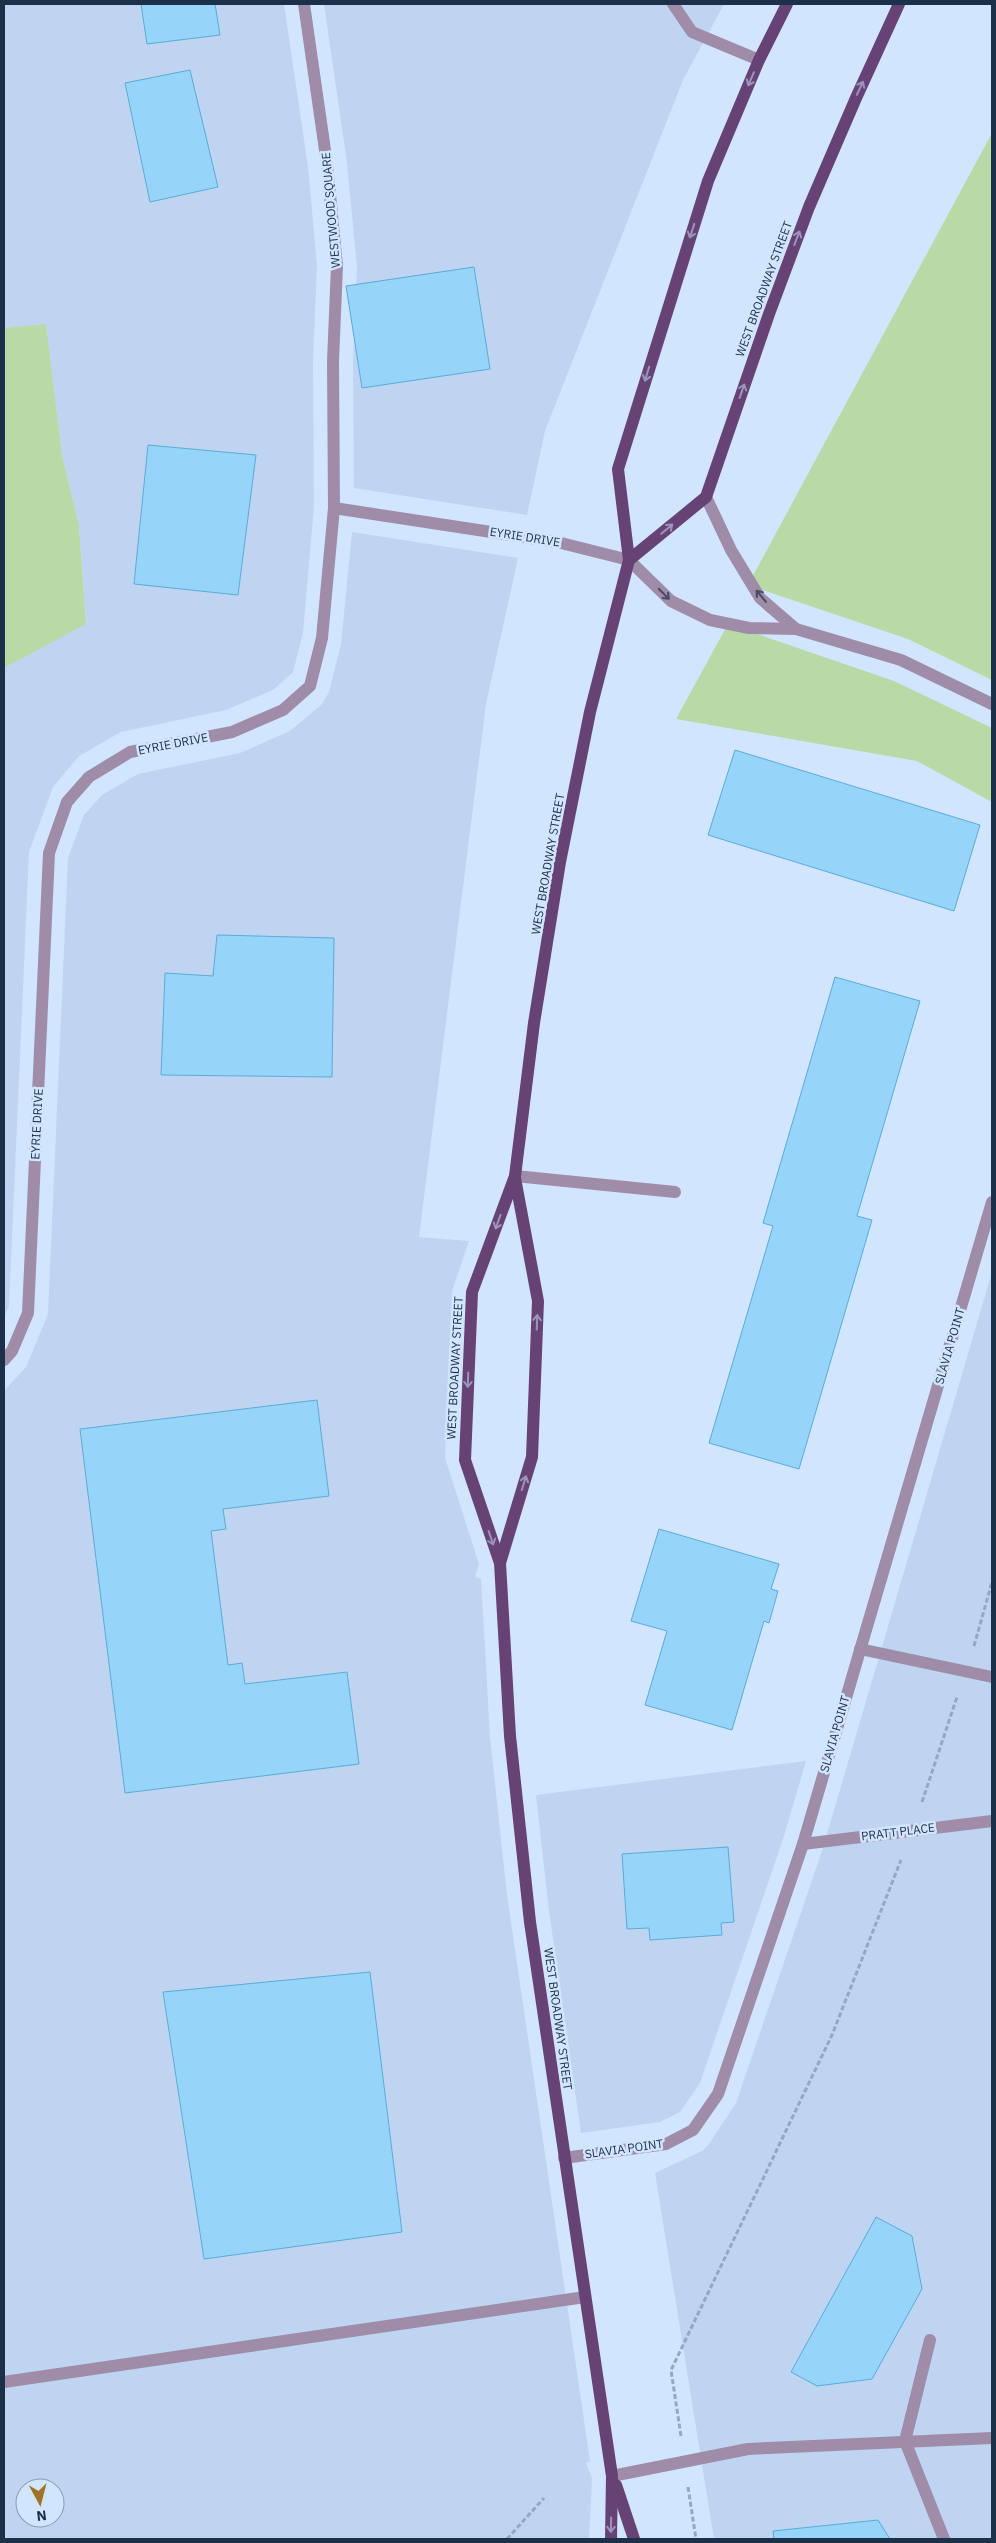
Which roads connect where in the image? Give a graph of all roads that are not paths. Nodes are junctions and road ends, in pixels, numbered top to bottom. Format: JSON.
{"nodes":[{"id":1,"x":304,"y":4,"type":"edge"},
{"id":2,"x":673,"y":4,"type":"edge"},
{"id":3,"x":787,"y":4,"type":"edge"},
{"id":4,"x":899,"y":4,"type":"edge"},
{"id":5,"x":759,"y":60,"type":"junction"},
{"id":6,"x":706,"y":497,"type":"junction"},
{"id":7,"x":334,"y":508,"type":"junction"},
{"id":8,"x":630,"y":560,"type":"junction"},
{"id":9,"x":796,"y":628,"type":"junction"},
{"id":10,"x":992,"y":704,"type":"edge"},
{"id":11,"x":515,"y":1176,"type":"junction"},
{"id":12,"x":675,"y":1192,"type":"dead end"},
{"id":13,"x":992,"y":1202,"type":"edge"},
{"id":14,"x":4,"y":1360,"type":"edge"},
{"id":15,"x":500,"y":1564,"type":"junction"},
{"id":16,"x":860,"y":1649,"type":"junction"},
{"id":17,"x":992,"y":1677,"type":"edge"},
{"id":18,"x":992,"y":1821,"type":"edge"},
{"id":19,"x":803,"y":1844,"type":"junction"},
{"id":20,"x":564,"y":2158,"type":"junction"},
{"id":21,"x":585,"y":2297,"type":"junction"},
{"id":22,"x":930,"y":2340,"type":"dead end"},
{"id":23,"x":4,"y":2382,"type":"edge"},
{"id":24,"x":992,"y":2438,"type":"edge"},
{"id":25,"x":905,"y":2441,"type":"junction"},
{"id":26,"x":612,"y":2476,"type":"junction"},
{"id":27,"x":611,"y":2539,"type":"edge"},
{"id":28,"x":634,"y":2539,"type":"edge"},
{"id":29,"x":944,"y":2539,"type":"edge"}],
"edges":[{"from":1,"to":7,"type":"street","name":"WESTWOOD SQUARE"},
{"from":2,"to":5,"type":"street"},
{"from":3,"to":5,"type":"main road","name":"WEST BROADWAY STREET"},
{"from":6,"to":4,"type":"main road","name":"WEST BROADWAY STREET","one_way":true},
{"from":5,"to":8,"type":"main road","name":"WEST BROADWAY STREET","one_way":true},
{"from":8,"to":6,"type":"main road","one_way":true},
{"from":9,"to":6,"type":"street","one_way":true},
{"from":7,"to":8,"type":"street","name":"EYRIE DRIVE"},
{"from":7,"to":14,"type":"street","name":"EYRIE DRIVE"},
{"from":8,"to":9,"type":"street","one_way":true},
{"from":8,"to":11,"type":"main road","name":"WEST BROADWAY STREET"},
{"from":9,"to":10,"type":"street"},
{"from":11,"to":12,"type":"street"},
{"from":15,"to":11,"type":"main road","name":"WEST BROADWAY STREET","one_way":true},
{"from":11,"to":15,"type":"main road","name":"WEST BROADWAY STREET","one_way":true},
{"from":13,"to":16,"type":"street","name":"SLAVIA POINT"},
{"from":15,"to":20,"type":"main road","name":"WEST BROADWAY STREET"},
{"from":16,"to":17,"type":"street"},
{"from":16,"to":19,"type":"street","name":"SLAVIA POINT"},
{"from":18,"to":19,"type":"street","name":"PRATT PLACE"},
{"from":19,"to":20,"type":"street","name":"SLAVIA POINT"},
{"from":20,"to":21,"type":"main road","name":"WEST BROADWAY STREET"},
{"from":21,"to":23,"type":"street"},
{"from":21,"to":26,"type":"main road","name":"WEST BROADWAY STREET"},
{"from":22,"to":25,"type":"street"},
{"from":24,"to":25,"type":"street"},
{"from":25,"to":26,"type":"street"},
{"from":25,"to":29,"type":"street"},
{"from":26,"to":27,"type":"main road","name":"WEST BROADWAY STREET","one_way":true},
{"from":26,"to":28,"type":"main road","name":"WEST BROADWAY STREET"}]}
